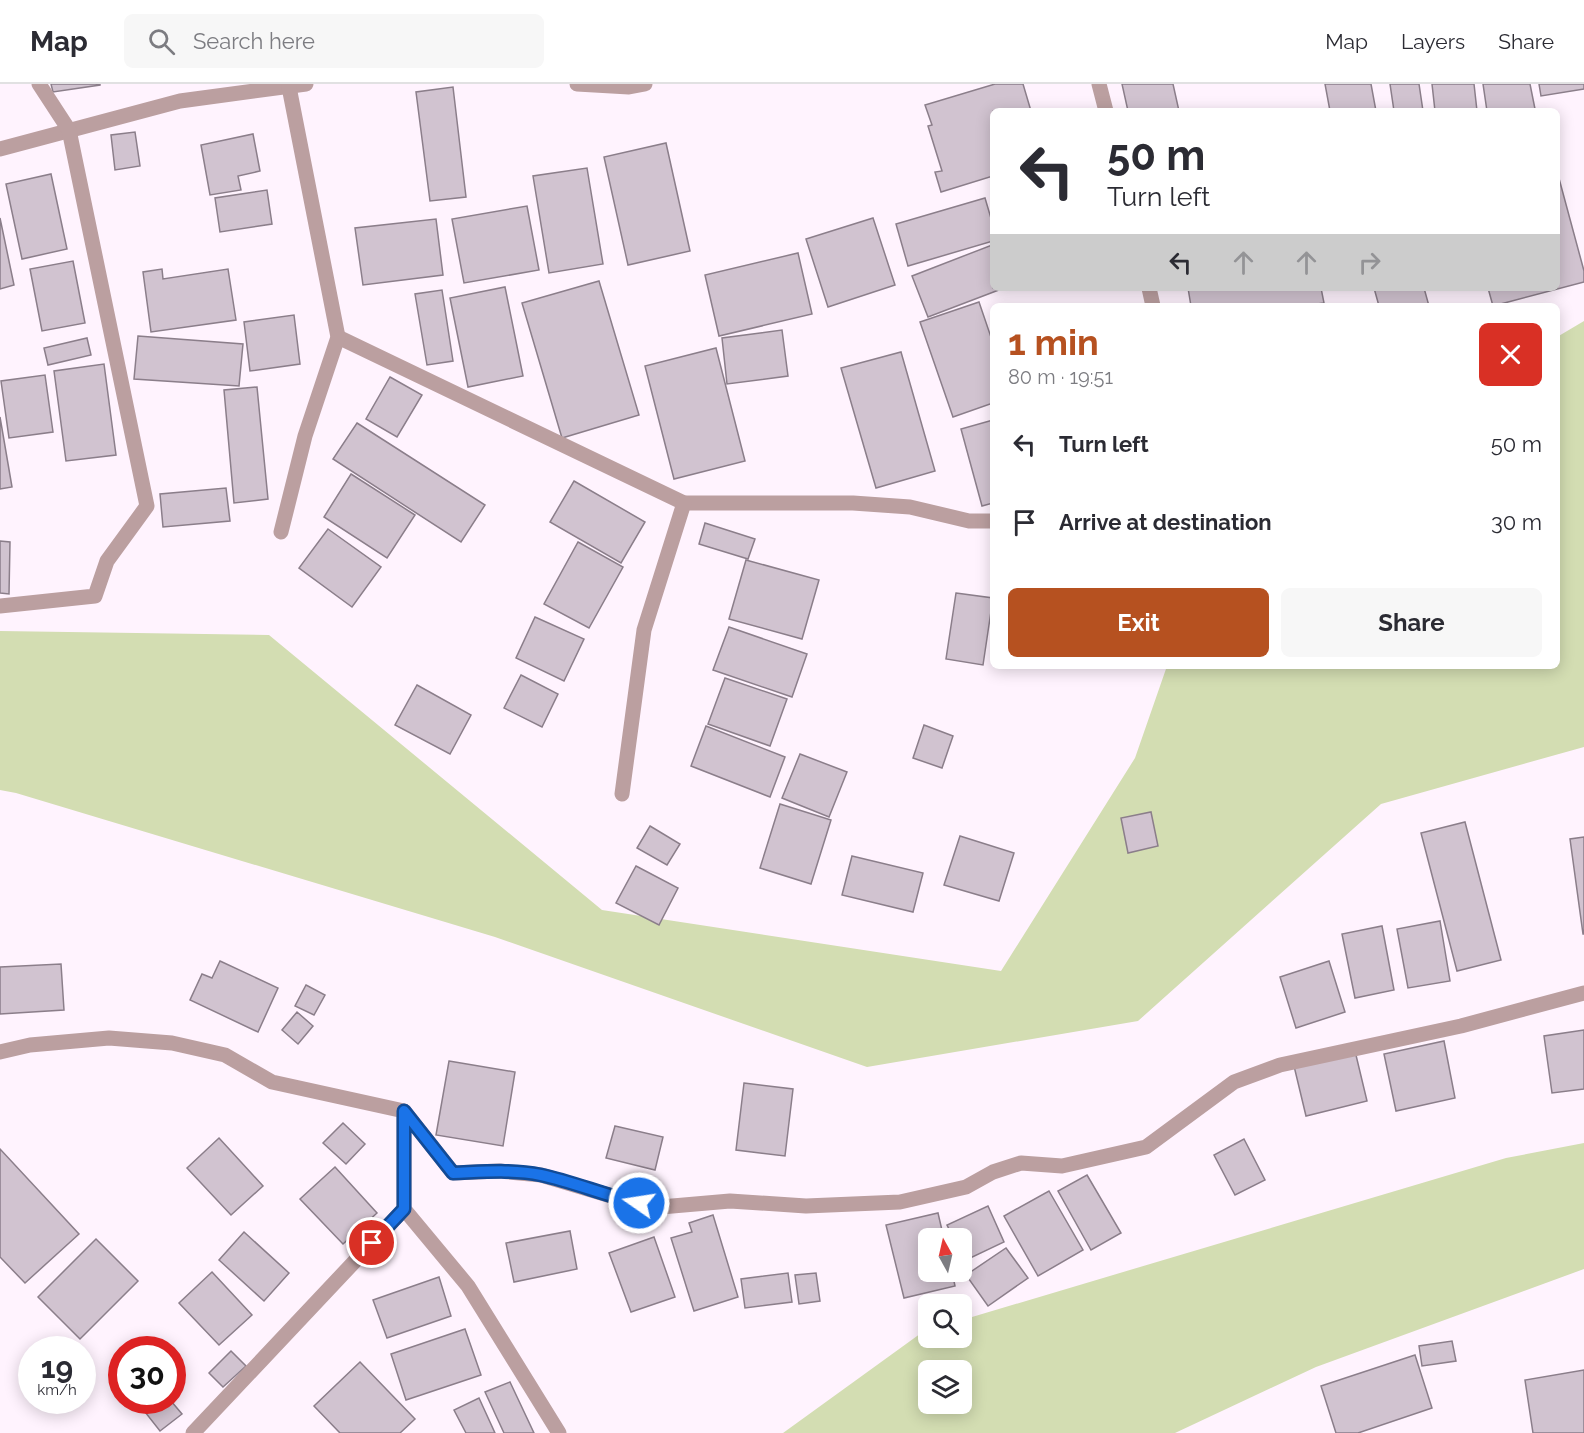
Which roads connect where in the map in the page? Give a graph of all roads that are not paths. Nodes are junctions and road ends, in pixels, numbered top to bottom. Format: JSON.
{"nodes":[{"id":1,"x":39,"y":84,"type":"edge"},
{"id":2,"x":306,"y":84,"type":"edge"},
{"id":3,"x":578,"y":84,"type":"edge"},
{"id":4,"x":645,"y":84,"type":"edge"},
{"id":5,"x":1099,"y":84,"type":"edge"},
{"id":6,"x":289,"y":87,"type":"junction"},
{"id":7,"x":1105,"y":108,"type":"edge"},
{"id":8,"x":69,"y":130,"type":"junction"},
{"id":9,"x":0,"y":149,"type":"edge"},
{"id":10,"x":338,"y":337,"type":"junction"},
{"id":11,"x":684,"y":503,"type":"junction"},
{"id":12,"x":990,"y":521,"type":"edge"},
{"id":13,"x":281,"y":532,"type":"dead end"},
{"id":14,"x":0,"y":606,"type":"edge"},
{"id":15,"x":622,"y":794,"type":"dead end"},
{"id":16,"x":1584,"y":993,"type":"edge"},
{"id":17,"x":0,"y":1052,"type":"edge"},
{"id":18,"x":404,"y":1111,"type":"junction"},
{"id":19,"x":404,"y":1209,"type":"junction"},
{"id":20,"x":193,"y":1433,"type":"edge"},
{"id":21,"x":559,"y":1433,"type":"edge"}],
"edges":[{"from":1,"to":8,"type":"street"},
{"from":2,"to":6,"type":"street"},
{"from":3,"to":4,"type":"street"},
{"from":5,"to":7,"type":"street"},
{"from":6,"to":8,"type":"street"},
{"from":6,"to":10,"type":"street"},
{"from":8,"to":9,"type":"street"},
{"from":8,"to":14,"type":"street"},
{"from":10,"to":11,"type":"street"},
{"from":10,"to":13,"type":"street"},
{"from":11,"to":12,"type":"street"},
{"from":11,"to":15,"type":"street"},
{"from":16,"to":18,"type":"street"},
{"from":17,"to":18,"type":"street"},
{"from":18,"to":19,"type":"street"},
{"from":19,"to":20,"type":"street"},
{"from":19,"to":21,"type":"street"}]}
